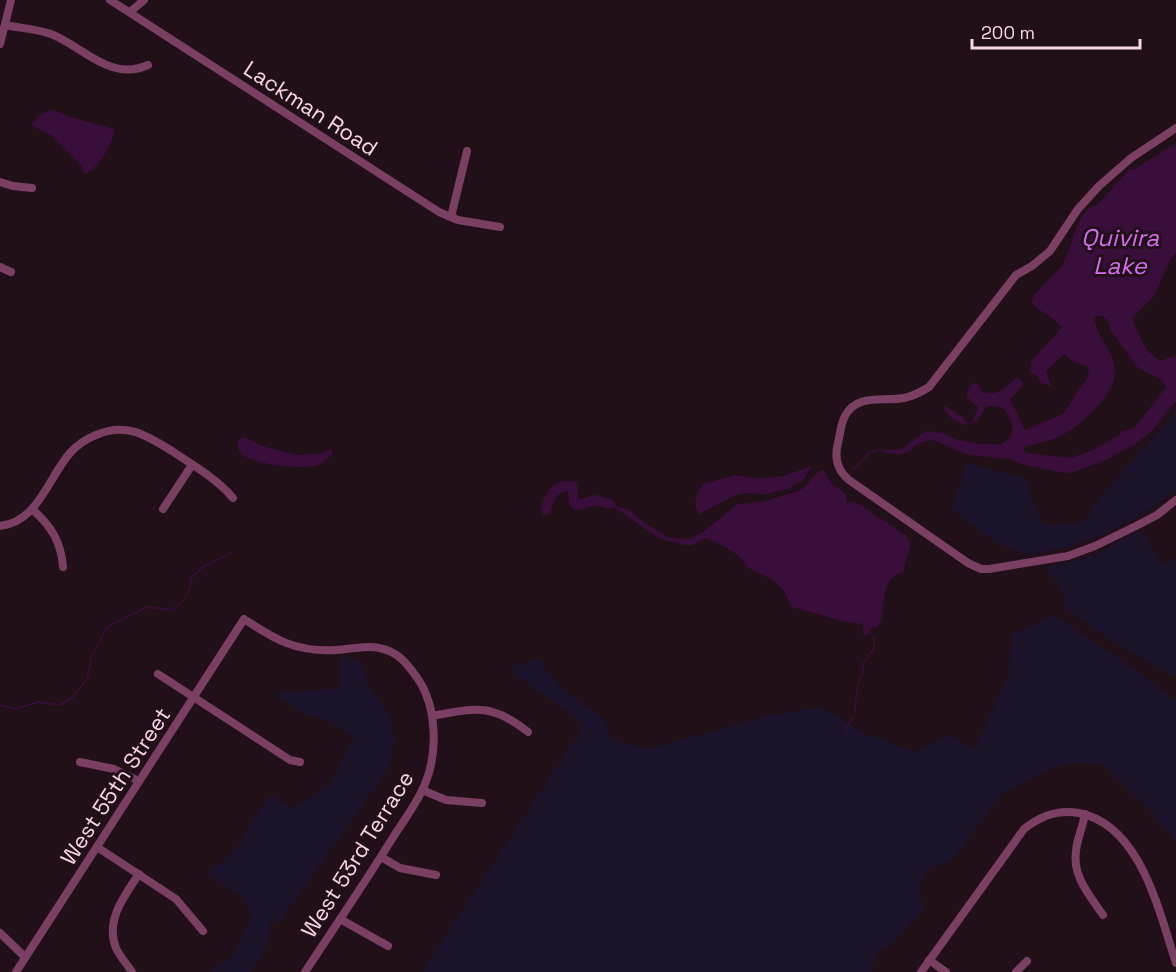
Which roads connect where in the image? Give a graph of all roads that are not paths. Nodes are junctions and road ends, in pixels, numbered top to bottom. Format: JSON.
{"nodes":[{"id":1,"x":11,"y":0,"type":"edge"},
{"id":2,"x":110,"y":0,"type":"edge"},
{"id":3,"x":144,"y":0,"type":"edge"},
{"id":4,"x":129,"y":12,"type":"junction"},
{"id":5,"x":5,"y":25,"type":"junction"},
{"id":6,"x":0,"y":44,"type":"edge"},
{"id":7,"x":148,"y":65,"type":"dead end"},
{"id":8,"x":1176,"y":128,"type":"edge"},
{"id":9,"x":467,"y":152,"type":"dead end"},
{"id":10,"x":0,"y":182,"type":"edge"},
{"id":11,"x":32,"y":188,"type":"dead end"},
{"id":12,"x":451,"y":217,"type":"junction"},
{"id":13,"x":500,"y":227,"type":"dead end"},
{"id":14,"x":0,"y":267,"type":"edge"},
{"id":15,"x":11,"y":272,"type":"dead end"},
{"id":16,"x":192,"y":465,"type":"junction"},
{"id":17,"x":234,"y":498,"type":"dead end"},
{"id":18,"x":1176,"y":500,"type":"edge"},
{"id":19,"x":32,"y":509,"type":"junction"},
{"id":20,"x":163,"y":509,"type":"dead end"},
{"id":21,"x":0,"y":526,"type":"edge"},
{"id":22,"x":63,"y":567,"type":"dead end"},
{"id":23,"x":244,"y":618,"type":"joint"},
{"id":24,"x":158,"y":674,"type":"dead end"},
{"id":25,"x":193,"y":698,"type":"junction"},
{"id":26,"x":432,"y":716,"type":"junction"},
{"id":27,"x":528,"y":732,"type":"dead end"},
{"id":28,"x":80,"y":762,"type":"dead end"},
{"id":29,"x":300,"y":762,"type":"dead end"},
{"id":30,"x":139,"y":781,"type":"junction"},
{"id":31,"x":422,"y":790,"type":"junction"},
{"id":32,"x":482,"y":803,"type":"dead end"},
{"id":33,"x":1086,"y":814,"type":"junction"},
{"id":34,"x":97,"y":847,"type":"junction"},
{"id":35,"x":381,"y":856,"type":"junction"},
{"id":36,"x":139,"y":874,"type":"junction"},
{"id":37,"x":436,"y":875,"type":"dead end"},
{"id":38,"x":1102,"y":915,"type":"dead end"},
{"id":39,"x":340,"y":919,"type":"junction"},
{"id":40,"x":203,"y":931,"type":"dead end"},
{"id":41,"x":0,"y":933,"type":"edge"},
{"id":42,"x":388,"y":946,"type":"dead end"},
{"id":43,"x":26,"y":957,"type":"junction"},
{"id":44,"x":929,"y":960,"type":"junction"},
{"id":45,"x":1027,"y":961,"type":"dead end"},
{"id":46,"x":1176,"y":963,"type":"edge"},
{"id":47,"x":16,"y":972,"type":"edge"},
{"id":48,"x":132,"y":972,"type":"edge"},
{"id":49,"x":305,"y":972,"type":"edge"},
{"id":50,"x":921,"y":972,"type":"edge"},
{"id":51,"x":946,"y":972,"type":"edge"},
{"id":52,"x":1016,"y":972,"type":"edge"}],
"edges":[{"from":1,"to":5,"type":"street"},
{"from":2,"to":4,"type":"street","name":"Lackman Road"},
{"from":3,"to":4,"type":"street"},
{"from":4,"to":12,"type":"street","name":"Lackman Road"},
{"from":5,"to":6,"type":"street"},
{"from":5,"to":7,"type":"street"},
{"from":8,"to":18,"type":"street"},
{"from":9,"to":12,"type":"street"},
{"from":10,"to":11,"type":"street"},
{"from":12,"to":13,"type":"street","name":"Lackman Road"},
{"from":14,"to":15,"type":"street"},
{"from":16,"to":17,"type":"street"},
{"from":16,"to":19,"type":"street"},
{"from":16,"to":20,"type":"street"},
{"from":19,"to":21,"type":"street"},
{"from":19,"to":22,"type":"street"},
{"from":23,"to":25,"type":"street","name":"West 55th Street"},
{"from":23,"to":26,"type":"street","name":"West 53rd Terrace"},
{"from":24,"to":25,"type":"street"},
{"from":25,"to":29,"type":"street"},
{"from":25,"to":30,"type":"street","name":"West 55th Street"},
{"from":26,"to":27,"type":"street"},
{"from":26,"to":31,"type":"street","name":"West 53rd Terrace"},
{"from":28,"to":30,"type":"street"},
{"from":30,"to":34,"type":"street","name":"West 55th Street"},
{"from":31,"to":32,"type":"street"},
{"from":31,"to":35,"type":"street","name":"West 53rd Terrace"},
{"from":33,"to":38,"type":"street"},
{"from":33,"to":44,"type":"street"},
{"from":33,"to":46,"type":"street"},
{"from":34,"to":36,"type":"street"},
{"from":34,"to":43,"type":"street","name":"West 55th Street"},
{"from":35,"to":37,"type":"street"},
{"from":35,"to":39,"type":"street","name":"West 53rd Terrace"},
{"from":36,"to":40,"type":"street"},
{"from":36,"to":48,"type":"street"},
{"from":39,"to":42,"type":"street"},
{"from":39,"to":49,"type":"street","name":"West 53rd Terrace"},
{"from":41,"to":43,"type":"street"},
{"from":43,"to":47,"type":"street","name":"West 55th Street"},
{"from":44,"to":50,"type":"street"},
{"from":44,"to":51,"type":"street"},
{"from":45,"to":52,"type":"street"}]}
